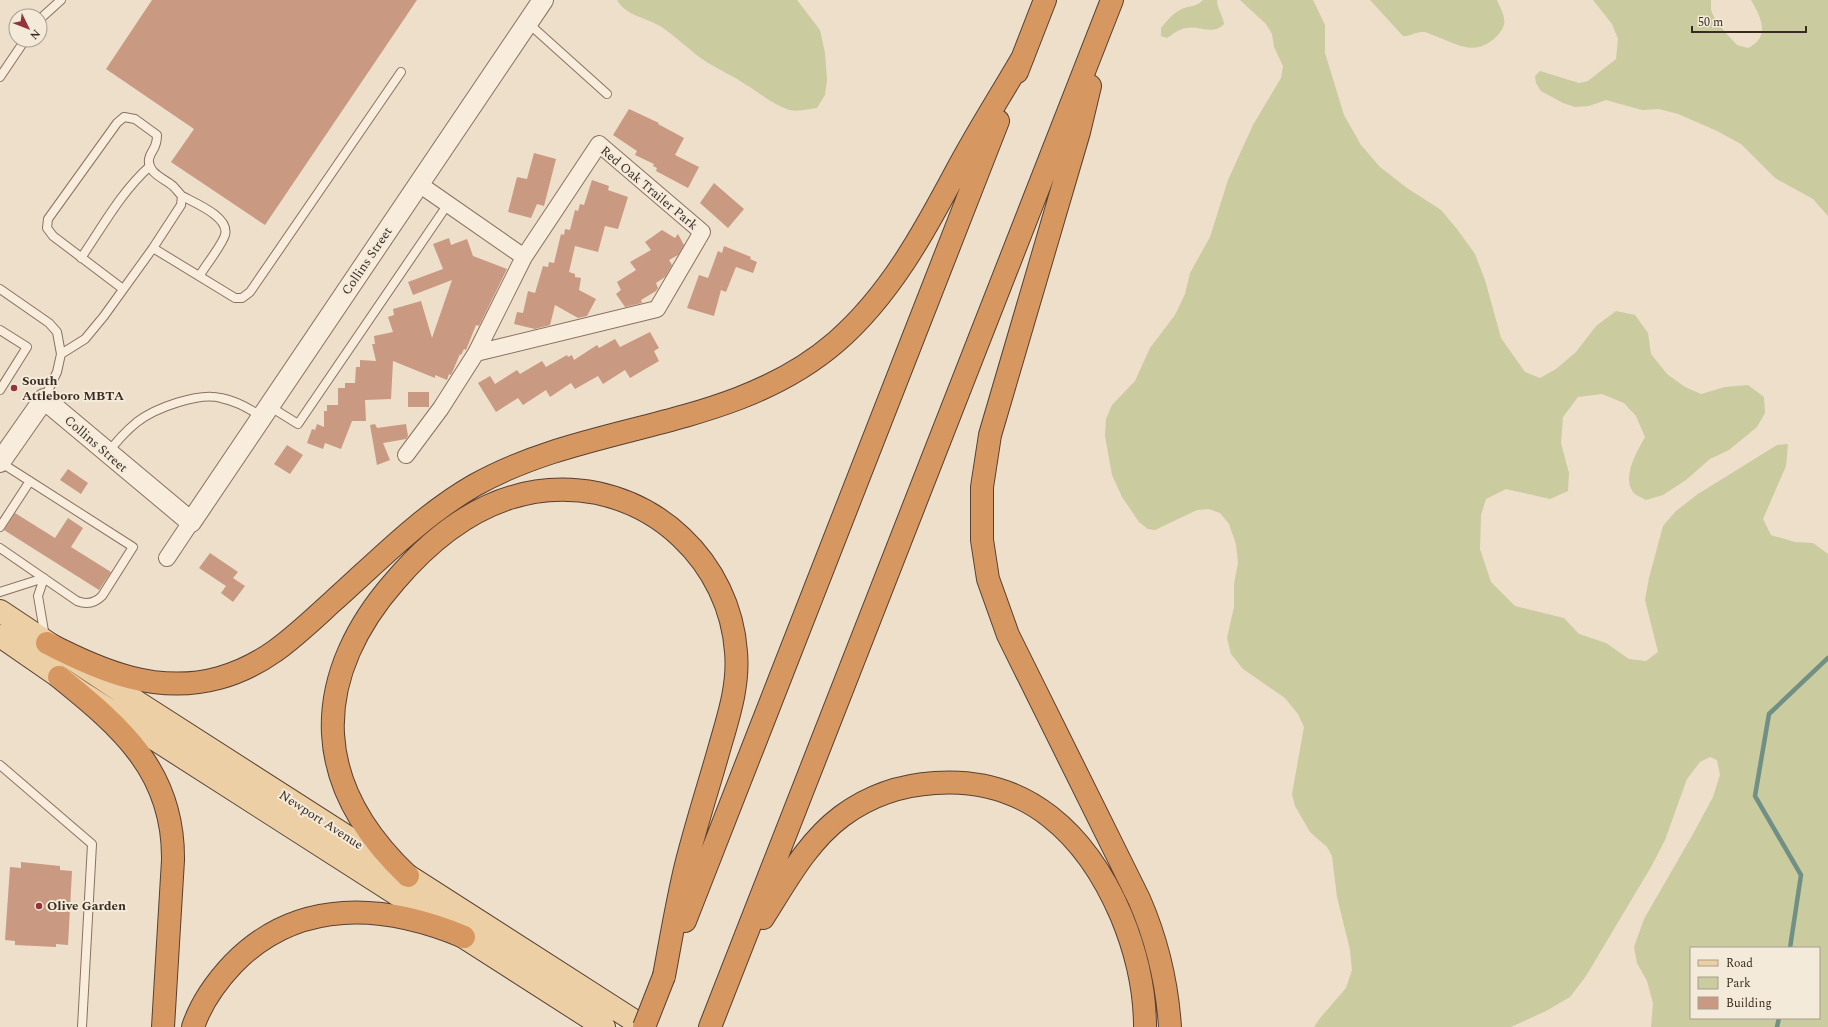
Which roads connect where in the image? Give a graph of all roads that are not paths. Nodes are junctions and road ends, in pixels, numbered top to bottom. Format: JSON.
{"nodes":[{"id":1,"x":61,"y":0,"type":"edge"},
{"id":2,"x":543,"y":0,"type":"edge"},
{"id":3,"x":1045,"y":0,"type":"edge"},
{"id":4,"x":1109,"y":6,"type":"edge"},
{"id":5,"x":48,"y":12,"type":"edge"},
{"id":6,"x":528,"y":23,"type":"junction"},
{"id":7,"x":20,"y":48,"type":"edge"},
{"id":8,"x":1023,"y":58,"type":"junction"},
{"id":9,"x":401,"y":72,"type":"dead end"},
{"id":10,"x":0,"y":77,"type":"edge"},
{"id":11,"x":607,"y":94,"type":"dead end"},
{"id":12,"x":150,"y":166,"type":"junction"},
{"id":13,"x":419,"y":184,"type":"junction"},
{"id":14,"x":182,"y":196,"type":"junction"},
{"id":15,"x":448,"y":204,"type":"junction"},
{"id":16,"x":153,"y":248,"type":"junction"},
{"id":17,"x":524,"y":257,"type":"junction"},
{"id":18,"x":82,"y":258,"type":"junction"},
{"id":19,"x":200,"y":275,"type":"junction"},
{"id":20,"x":123,"y":289,"type":"junction"},
{"id":21,"x":0,"y":290,"type":"edge"},
{"id":22,"x":0,"y":330,"type":"edge"},
{"id":23,"x":476,"y":353,"type":"junction"},
{"id":24,"x":61,"y":354,"type":"junction"},
{"id":25,"x":0,"y":390,"type":"edge"},
{"id":26,"x":44,"y":399,"type":"junction"},
{"id":27,"x":265,"y":412,"type":"junction"},
{"id":28,"x":108,"y":453,"type":"junction"},
{"id":29,"x":406,"y":455,"type":"dead end"},
{"id":30,"x":0,"y":462,"type":"edge"},
{"id":31,"x":30,"y":481,"type":"junction"},
{"id":32,"x":190,"y":522,"type":"junction"},
{"id":33,"x":0,"y":527,"type":"edge"},
{"id":34,"x":0,"y":548,"type":"edge"},
{"id":35,"x":167,"y":558,"type":"dead end"},
{"id":36,"x":44,"y":578,"type":"junction"},
{"id":37,"x":0,"y":592,"type":"edge"},
{"id":38,"x":0,"y":611,"type":"edge"},
{"id":39,"x":0,"y":636,"type":"edge"},
{"id":40,"x":47,"y":643,"type":"junction"},
{"id":41,"x":59,"y":677,"type":"junction"},
{"id":42,"x":0,"y":765,"type":"edge"},
{"id":43,"x":408,"y":876,"type":"junction"},
{"id":44,"x":464,"y":937,"type":"junction"},
{"id":45,"x":738,"y":956,"type":"junction"},
{"id":46,"x":664,"y":976,"type":"junction"},
{"id":47,"x":713,"y":1018,"type":"edge"},
{"id":48,"x":82,"y":1027,"type":"edge"},
{"id":49,"x":162,"y":1027,"type":"edge"},
{"id":50,"x":193,"y":1027,"type":"edge"},
{"id":51,"x":604,"y":1027,"type":"edge"},
{"id":52,"x":644,"y":1027,"type":"edge"},
{"id":53,"x":1145,"y":1027,"type":"edge"},
{"id":54,"x":1170,"y":1027,"type":"edge"}],
"edges":[{"from":1,"to":5,"type":"lane"},
{"from":2,"to":6,"type":"street","name":"Collins Street"},
{"from":3,"to":8,"type":"highway"},
{"from":4,"to":45,"type":"highway"},
{"from":4,"to":54,"type":"highway"},
{"from":6,"to":11,"type":"lane"},
{"from":6,"to":13,"type":"street","name":"Collins Street"},
{"from":7,"to":10,"type":"lane"},
{"from":8,"to":40,"type":"highway"},
{"from":8,"to":46,"type":"highway"},
{"from":9,"to":19,"type":"lane"},
{"from":12,"to":14,"type":"lane"},
{"from":12,"to":18,"type":"lane"},
{"from":12,"to":18,"type":"lane"},
{"from":13,"to":15,"type":"street"},
{"from":13,"to":27,"type":"street","name":"Collins Street"},
{"from":14,"to":16,"type":"lane"},
{"from":14,"to":19,"type":"lane"},
{"from":15,"to":17,"type":"street"},
{"from":15,"to":27,"type":"lane"},
{"from":16,"to":19,"type":"lane"},
{"from":16,"to":20,"type":"lane"},
{"from":17,"to":23,"type":"street","name":"Red Oak Trailer Park"},
{"from":17,"to":23,"type":"street","name":"Red Oak Trailer Park"},
{"from":18,"to":20,"type":"lane"},
{"from":20,"to":24,"type":"lane"},
{"from":21,"to":24,"type":"lane"},
{"from":22,"to":25,"type":"lane"},
{"from":23,"to":29,"type":"street","name":"Red Oak Trailer Park"},
{"from":24,"to":26,"type":"lane"},
{"from":26,"to":28,"type":"street","name":"Collins Street"},
{"from":26,"to":30,"type":"street"},
{"from":27,"to":28,"type":"lane"},
{"from":27,"to":32,"type":"street","name":"Collins Street"},
{"from":28,"to":32,"type":"street","name":"Collins Street"},
{"from":30,"to":31,"type":"lane"},
{"from":31,"to":33,"type":"lane"},
{"from":31,"to":36,"type":"lane"},
{"from":32,"to":35,"type":"street","name":"Collins Street"},
{"from":34,"to":36,"type":"lane"},
{"from":36,"to":37,"type":"lane"},
{"from":36,"to":40,"type":"lane"},
{"from":38,"to":40,"type":"main road","name":"Newport Avenue"},
{"from":39,"to":41,"type":"main road","name":"Newport Avenue"},
{"from":40,"to":43,"type":"main road","name":"Newport Avenue"},
{"from":41,"to":44,"type":"main road","name":"Newport Avenue"},
{"from":41,"to":49,"type":"highway"},
{"from":42,"to":48,"type":"lane"},
{"from":43,"to":46,"type":"highway"},
{"from":43,"to":52,"type":"main road","name":"Newport Avenue"},
{"from":44,"to":50,"type":"highway"},
{"from":44,"to":51,"type":"main road","name":"Newport Avenue"},
{"from":45,"to":47,"type":"highway"},
{"from":45,"to":53,"type":"highway"},
{"from":46,"to":52,"type":"highway","bridge":true}]}
